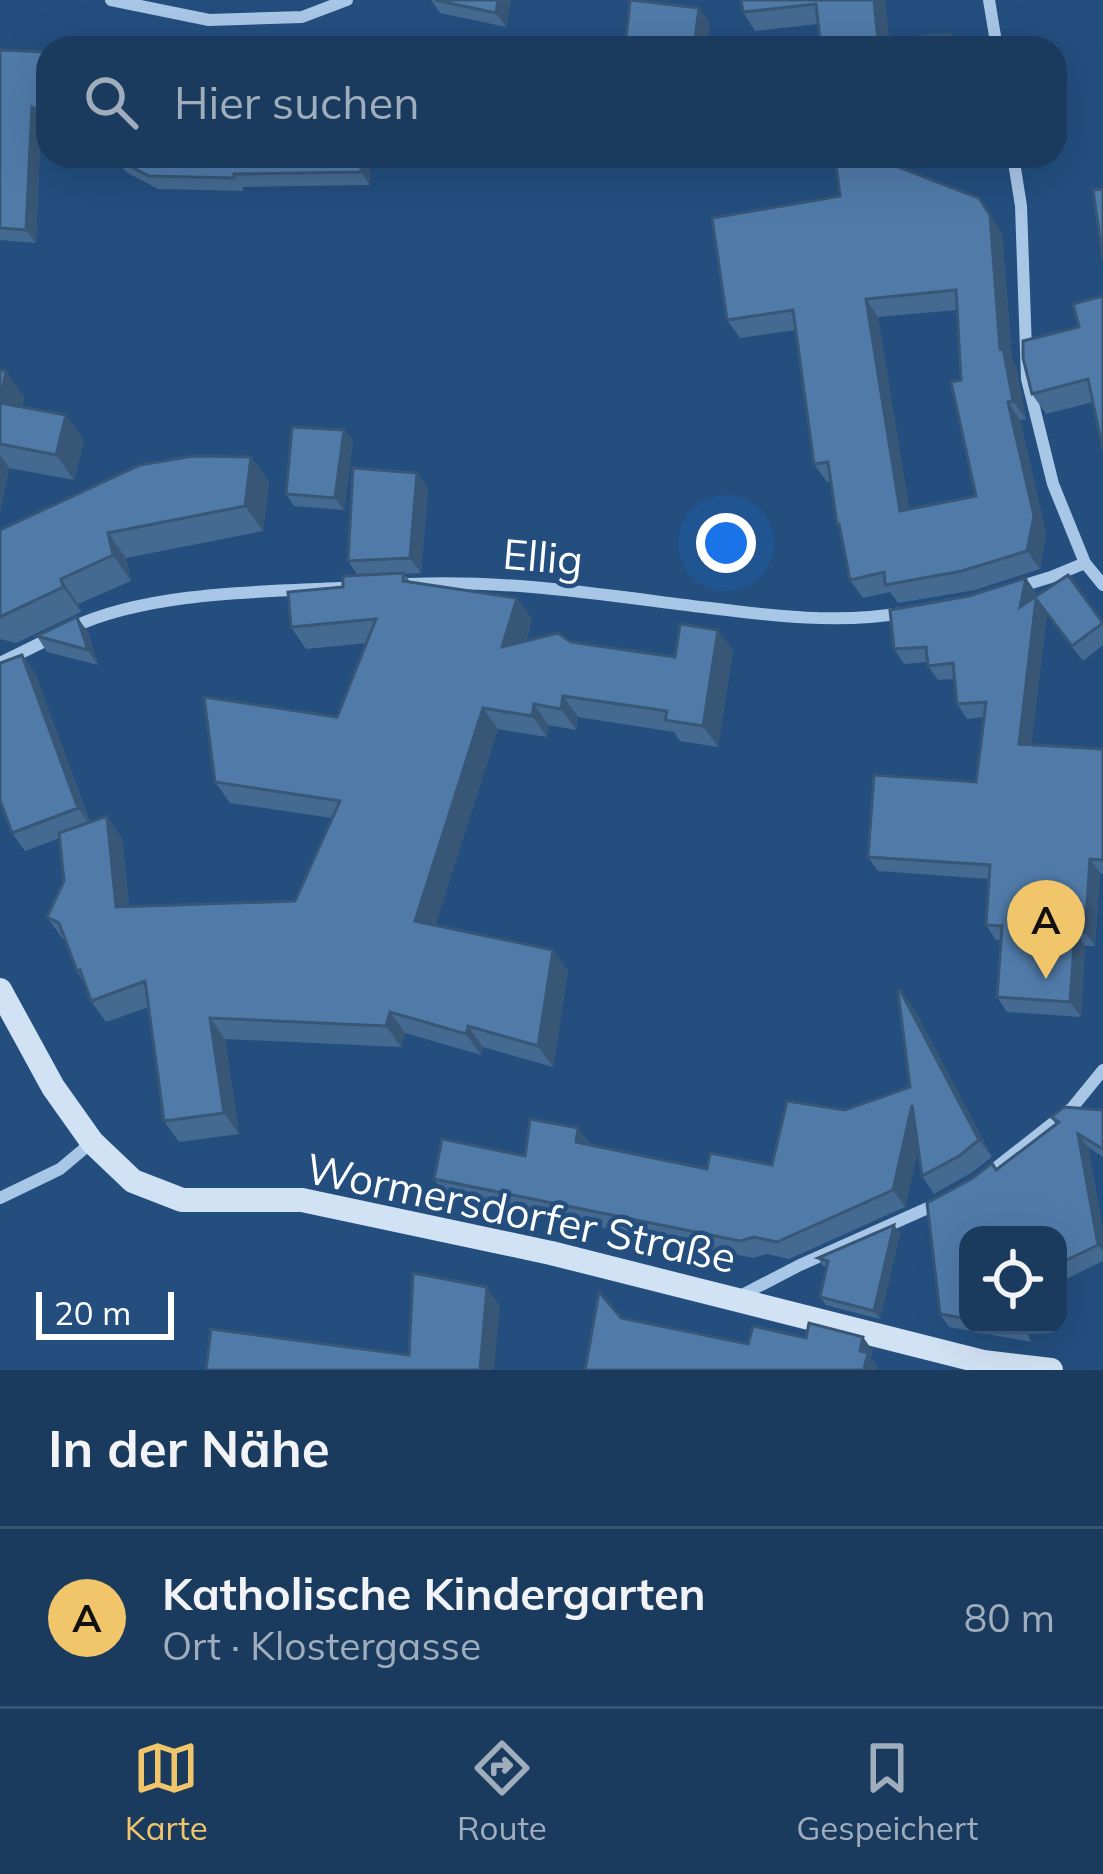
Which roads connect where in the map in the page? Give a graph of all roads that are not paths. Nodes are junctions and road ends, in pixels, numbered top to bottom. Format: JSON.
{"nodes":[{"id":1,"x":111,"y":0,"type":"edge"},
{"id":2,"x":347,"y":0,"type":"edge"},
{"id":3,"x":989,"y":0,"type":"edge"},
{"id":4,"x":995,"y":36,"type":"edge"},
{"id":5,"x":1015,"y":168,"type":"edge"},
{"id":6,"x":1084,"y":563,"type":"junction"},
{"id":7,"x":396,"y":585,"type":"edge"},
{"id":8,"x":1103,"y":585,"type":"edge"},
{"id":9,"x":351,"y":587,"type":"edge"},
{"id":10,"x":995,"y":595,"type":"edge"},
{"id":11,"x":913,"y":611,"type":"edge"},
{"id":12,"x":0,"y":663,"type":"edge"},
{"id":13,"x":0,"y":991,"type":"edge"},
{"id":14,"x":1103,"y":1070,"type":"edge"},
{"id":15,"x":92,"y":1142,"type":"junction"},
{"id":16,"x":977,"y":1182,"type":"edge"},
{"id":17,"x":0,"y":1198,"type":"edge"},
{"id":18,"x":944,"y":1200,"type":"edge"},
{"id":19,"x":734,"y":1300,"type":"junction"},
{"id":20,"x":1051,"y":1370,"type":"edge"}],
"edges":[{"from":1,"to":2,"type":"street"},
{"from":3,"to":4,"type":"street"},
{"from":5,"to":6,"type":"street"},
{"from":6,"to":8,"type":"street"},
{"from":6,"to":10,"type":"street"},
{"from":7,"to":11,"type":"street","name":"Ellig"},
{"from":9,"to":12,"type":"street"},
{"from":13,"to":15,"type":"main road","name":"Wormersdorfer Straße"},
{"from":14,"to":16,"type":"street"},
{"from":15,"to":17,"type":"street"},
{"from":15,"to":19,"type":"main road","name":"Wormersdorfer Straße"},
{"from":18,"to":19,"type":"street"},
{"from":19,"to":20,"type":"main road","name":"Wormersdorfer Straße"}]}
